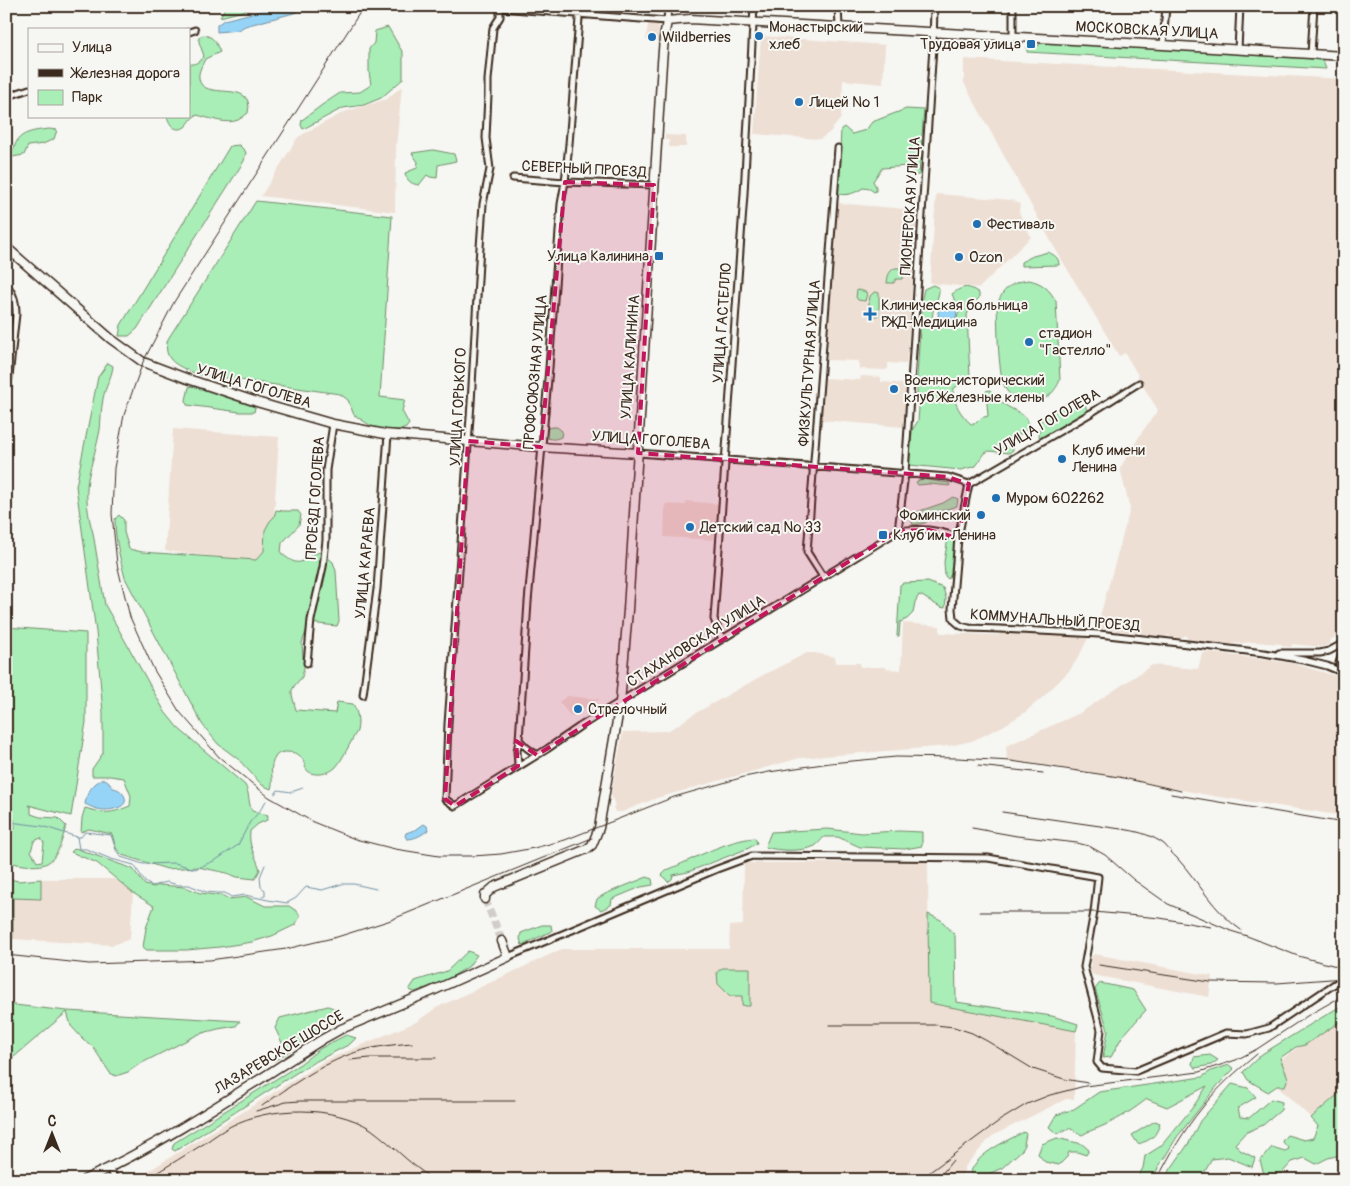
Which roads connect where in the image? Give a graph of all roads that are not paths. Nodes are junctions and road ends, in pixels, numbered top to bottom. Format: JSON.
{"nodes":[{"id":1,"x":580,"y":6,"type":"edge"},
{"id":2,"x":668,"y":6,"type":"edge"},
{"id":3,"x":754,"y":6,"type":"edge"},
{"id":4,"x":838,"y":6,"type":"edge"},
{"id":5,"x":934,"y":6,"type":"edge"},
{"id":6,"x":1166,"y":6,"type":"edge"},
{"id":7,"x":1240,"y":6,"type":"edge"},
{"id":8,"x":1314,"y":6,"type":"edge"},
{"id":9,"x":500,"y":7,"type":"edge"},
{"id":10,"x":1014,"y":10,"type":"dead end"},
{"id":11,"x":579,"y":14,"type":"junction"},
{"id":12,"x":667,"y":21,"type":"junction"},
{"id":13,"x":753,"y":22,"type":"junction"},
{"id":14,"x":839,"y":27,"type":"junction"},
{"id":15,"x":934,"y":32,"type":"junction"},
{"id":16,"x":1013,"y":37,"type":"junction"},
{"id":17,"x":1163,"y":45,"type":"junction"},
{"id":18,"x":1238,"y":50,"type":"junction"},
{"id":19,"x":1311,"y":54,"type":"junction"},
{"id":20,"x":1344,"y":56,"type":"edge"},
{"id":21,"x":28,"y":89,"type":"edge"},
{"id":22,"x":6,"y":97,"type":"edge"},
{"id":23,"x":838,"y":148,"type":"dead end"},
{"id":24,"x":513,"y":178,"type":"dead end"},
{"id":25,"x":565,"y":182,"type":"junction"},
{"id":26,"x":654,"y":185,"type":"junction"},
{"id":27,"x":6,"y":247,"type":"edge"},
{"id":28,"x":6,"y":284,"type":"edge"},
{"id":29,"x":1139,"y":383,"type":"dead end"},
{"id":30,"x":6,"y":404,"type":"edge"},
{"id":31,"x":333,"y":424,"type":"junction"},
{"id":32,"x":388,"y":434,"type":"junction"},
{"id":33,"x":468,"y":441,"type":"junction"},
{"id":34,"x":541,"y":447,"type":"junction"},
{"id":35,"x":638,"y":453,"type":"junction"},
{"id":36,"x":725,"y":459,"type":"junction"},
{"id":37,"x":815,"y":466,"type":"junction"},
{"id":38,"x":905,"y":473,"type":"junction"},
{"id":39,"x":969,"y":484,"type":"junction"},
{"id":40,"x":898,"y":532,"type":"junction"},
{"id":41,"x":958,"y":538,"type":"junction"},
{"id":42,"x":822,"y":577,"type":"junction"},
{"id":43,"x":722,"y":639,"type":"junction"},
{"id":44,"x":1344,"y":644,"type":"edge"},
{"id":45,"x":1344,"y":648,"type":"edge"},
{"id":46,"x":1264,"y":653,"type":"junction"},
{"id":47,"x":307,"y":664,"type":"dead end"},
{"id":48,"x":1342,"y":672,"type":"edge"},
{"id":49,"x":363,"y":695,"type":"dead end"},
{"id":50,"x":620,"y":703,"type":"junction"},
{"id":51,"x":519,"y":740,"type":"junction"},
{"id":52,"x":537,"y":755,"type":"junction"},
{"id":53,"x":518,"y":766,"type":"junction"},
{"id":54,"x":455,"y":806,"type":"joint"},
{"id":55,"x":485,"y":899,"type":"dead end"},
{"id":56,"x":502,"y":941,"type":"tunnel mouth"},
{"id":57,"x":508,"y":957,"type":"junction"},
{"id":58,"x":1344,"y":983,"type":"edge"},
{"id":59,"x":109,"y":1168,"type":"junction"},
{"id":60,"x":84,"y":1180,"type":"edge"},
{"id":61,"x":116,"y":1180,"type":"edge"}],
"edges":[{"from":1,"to":11,"type":"street","name":"ПРОФСОЮЗНАЯ УЛИЦА"},
{"from":2,"to":12,"type":"street","name":"УЛИЦА КАЛИНИНА"},
{"from":3,"to":13,"type":"street","name":"УЛИЦА ГАСТЕЛЛО"},
{"from":4,"to":14,"type":"street"},
{"from":5,"to":15,"type":"street"},
{"from":6,"to":17,"type":"street"},
{"from":7,"to":18,"type":"street"},
{"from":8,"to":19,"type":"street"},
{"from":9,"to":11,"type":"street","name":"МОСКОВСКАЯ УЛИЦА"},
{"from":9,"to":33,"type":"street","name":"УЛИЦА ГОРЬКОГО"},
{"from":10,"to":16,"type":"street"},
{"from":11,"to":12,"type":"street","name":"МОСКОВСКАЯ УЛИЦА"},
{"from":11,"to":25,"type":"street","name":"ПРОФСОЮЗНАЯ УЛИЦА"},
{"from":12,"to":13,"type":"main road","name":"МОСКОВСКАЯ УЛИЦА"},
{"from":12,"to":26,"type":"main road","name":"УЛИЦА КАЛИНИНА"},
{"from":13,"to":14,"type":"main road","name":"МОСКОВСКАЯ УЛИЦА"},
{"from":13,"to":36,"type":"street","name":"УЛИЦА ГАСТЕЛЛО"},
{"from":14,"to":15,"type":"main road","name":"МОСКОВСКАЯ УЛИЦА"},
{"from":15,"to":16,"type":"main road","name":"МОСКОВСКАЯ УЛИЦА"},
{"from":15,"to":38,"type":"street","name":"ПИОНЕРСКАЯ УЛИЦА"},
{"from":16,"to":17,"type":"main road","name":"МОСКОВСКАЯ УЛИЦА"},
{"from":17,"to":18,"type":"main road","name":"МОСКОВСКАЯ УЛИЦА"},
{"from":18,"to":19,"type":"main road","name":"МОСКОВСКАЯ УЛИЦА"},
{"from":19,"to":20,"type":"main road","name":"МОСКОВСКАЯ УЛИЦА"},
{"from":21,"to":22,"type":"street"},
{"from":23,"to":37,"type":"street","name":"ФИЗКУЛЬТУРНАЯ УЛИЦА"},
{"from":24,"to":25,"type":"street","name":"СЕВЕРНЫЙ ПРОЕЗД"},
{"from":25,"to":26,"type":"street","name":"СЕВЕРНЫЙ ПРОЕЗД"},
{"from":25,"to":34,"type":"street","name":"ПРОФСОЮЗНАЯ УЛИЦА"},
{"from":26,"to":35,"type":"main road","name":"УЛИЦА КАЛИНИНА"},
{"from":27,"to":31,"type":"main road","name":"УЛИЦА ГОГОЛЕВА"},
{"from":28,"to":30,"type":"street"},
{"from":29,"to":39,"type":"street","name":"УЛИЦА ГОГОЛЕВА"},
{"from":31,"to":32,"type":"main road","name":"УЛИЦА ГОГОЛЕВА"},
{"from":31,"to":47,"type":"street","name":"ПРОЕЗД ГОГОЛЕВА"},
{"from":32,"to":33,"type":"main road","name":"УЛИЦА ГОГОЛЕВА"},
{"from":32,"to":49,"type":"street","name":"УЛИЦА КАРАЕВА"},
{"from":33,"to":34,"type":"main road","name":"УЛИЦА ГОГОЛЕВА"},
{"from":33,"to":54,"type":"street","name":"УЛИЦА ГОРЬКОГО"},
{"from":34,"to":35,"type":"main road","name":"УЛИЦА ГОГОЛЕВА"},
{"from":34,"to":51,"type":"street","name":"ПРОФСОЮЗНАЯ УЛИЦА"},
{"from":35,"to":36,"type":"street","name":"УЛИЦА ГОГОЛЕВА"},
{"from":35,"to":50,"type":"main road","name":"УЛИЦА КАЛИНИНА"},
{"from":36,"to":37,"type":"street","name":"УЛИЦА ГОГОЛЕВА"},
{"from":36,"to":43,"type":"street","name":"УЛИЦА ГАСТЕЛЛО"},
{"from":37,"to":38,"type":"street","name":"УЛИЦА ГОГОЛЕВА"},
{"from":37,"to":42,"type":"street","name":"ФИЗКУЛЬТУРНАЯ УЛИЦА"},
{"from":38,"to":39,"type":"street","name":"УЛИЦА ГОГОЛЕВА"},
{"from":38,"to":40,"type":"street","name":"ПИОНЕРСКАЯ УЛИЦА"},
{"from":39,"to":41,"type":"street","name":"КОММУНАЛЬНЫЙ ПРОЕЗД"},
{"from":40,"to":41,"type":"street","name":"СТАХАНОВСКАЯ УЛИЦА"},
{"from":40,"to":42,"type":"street","name":"СТАХАНОВСКАЯ УЛИЦА"},
{"from":41,"to":46,"type":"street","name":"КОММУНАЛЬНЫЙ ПРОЕЗД"},
{"from":42,"to":43,"type":"street","name":"СТАХАНОВСКАЯ УЛИЦА"},
{"from":43,"to":50,"type":"street","name":"СТАХАНОВСКАЯ УЛИЦА"},
{"from":44,"to":46,"type":"street"},
{"from":45,"to":48,"type":"street"},
{"from":46,"to":48,"type":"street"},
{"from":50,"to":52,"type":"street","name":"СТАХАНОВСКАЯ УЛИЦА"},
{"from":50,"to":55,"type":"main road","name":"УЛИЦА КАЛИНИНА"},
{"from":51,"to":52,"type":"street"},
{"from":51,"to":53,"type":"street","name":"ПРОФСОЮЗНАЯ УЛИЦА"},
{"from":52,"to":53,"type":"street","name":"СТАХАНОВСКАЯ УЛИЦА"},
{"from":53,"to":54,"type":"street","name":"СТАХАНОВСКАЯ УЛИЦА"},
{"from":56,"to":57,"type":"main road"},
{"from":57,"to":58,"type":"street"},
{"from":57,"to":59,"type":"main road","name":"ЛАЗАРЕВСКОЕ ШОССЕ"},
{"from":59,"to":60,"type":"main road","name":"ЛАЗАРЕВСКОЕ ШОССЕ"},
{"from":59,"to":61,"type":"street"}]}
